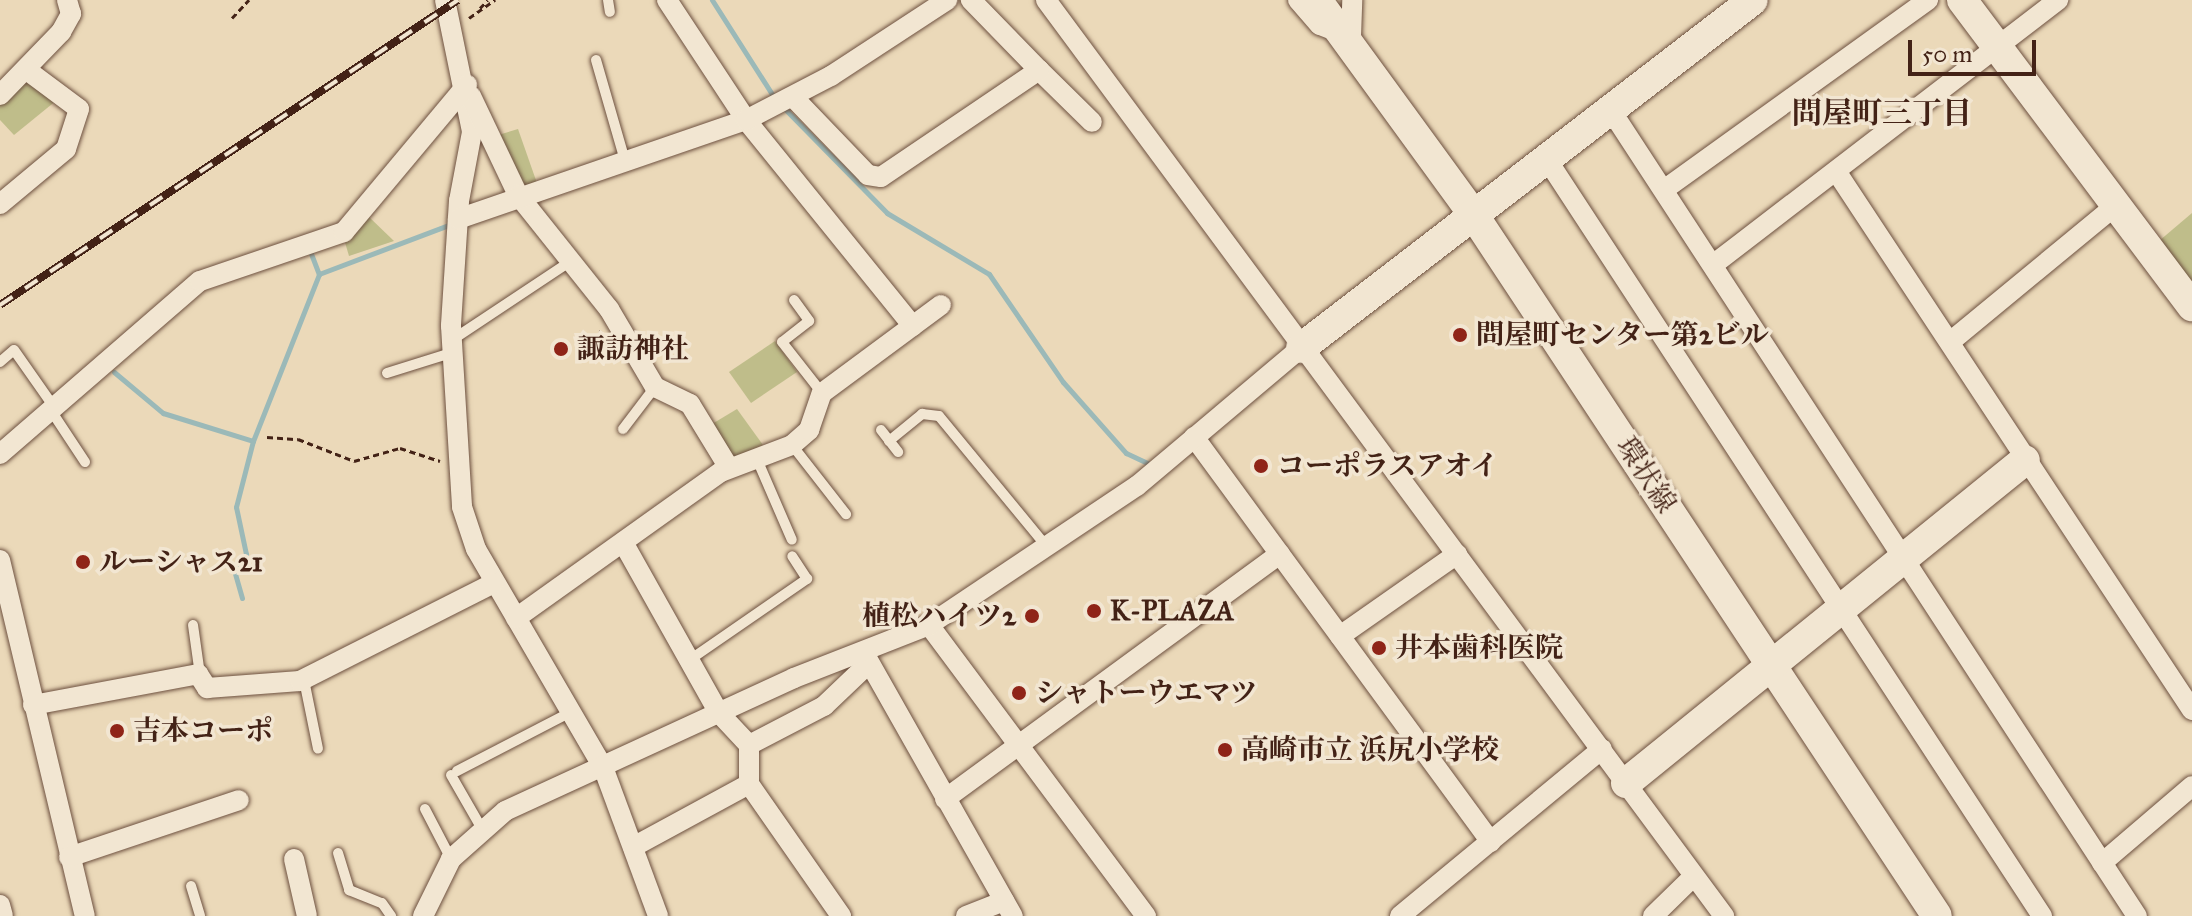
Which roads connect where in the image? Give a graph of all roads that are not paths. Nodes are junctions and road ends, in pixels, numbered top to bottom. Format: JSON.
{"nodes":[{"id":1,"x":67,"y":0,"type":"edge"},
{"id":2,"x":445,"y":0,"type":"edge"},
{"id":3,"x":608,"y":0,"type":"edge"},
{"id":4,"x":667,"y":0,"type":"edge"},
{"id":5,"x":947,"y":0,"type":"edge"},
{"id":6,"x":971,"y":0,"type":"edge"},
{"id":7,"x":1298,"y":0,"type":"edge"},
{"id":8,"x":1317,"y":0,"type":"edge"},
{"id":9,"x":1336,"y":0,"type":"edge"},
{"id":10,"x":1352,"y":0,"type":"edge"},
{"id":11,"x":1928,"y":0,"type":"edge"},
{"id":12,"x":1962,"y":0,"type":"edge"},
{"id":13,"x":2058,"y":0,"type":"edge"},
{"id":14,"x":1744,"y":3,"type":"edge"},
{"id":15,"x":1056,"y":4,"type":"edge"},
{"id":16,"x":610,"y":12,"type":"dead end"},
{"id":17,"x":1351,"y":37,"type":"junction"},
{"id":18,"x":1999,"y":44,"type":"junction"},
{"id":19,"x":596,"y":60,"type":"dead end"},
{"id":20,"x":1039,"y":70,"type":"junction"},
{"id":21,"x":28,"y":71,"type":"junction"},
{"id":22,"x":467,"y":85,"type":"junction"},
{"id":23,"x":0,"y":95,"type":"edge"},
{"id":24,"x":793,"y":97,"type":"junction"},
{"id":25,"x":1612,"y":112,"type":"junction"},
{"id":26,"x":746,"y":120,"type":"junction"},
{"id":27,"x":1092,"y":122,"type":"dead end"},
{"id":28,"x":1546,"y":158,"type":"junction"},
{"id":29,"x":626,"y":166,"type":"junction"},
{"id":30,"x":1836,"y":171,"type":"junction"},
{"id":31,"x":1665,"y":189,"type":"junction"},
{"id":32,"x":524,"y":199,"type":"junction"},
{"id":33,"x":0,"y":204,"type":"edge"},
{"id":34,"x":2116,"y":205,"type":"junction"},
{"id":35,"x":1473,"y":214,"type":"junction"},
{"id":36,"x":458,"y":219,"type":"junction"},
{"id":37,"x":571,"y":261,"type":"junction"},
{"id":38,"x":1714,"y":264,"type":"junction"},
{"id":39,"x":794,"y":300,"type":"dead end"},
{"id":40,"x":941,"y":305,"type":"dead end"},
{"id":41,"x":2192,"y":306,"type":"edge"},
{"id":42,"x":913,"y":326,"type":"junction"},
{"id":43,"x":1950,"y":342,"type":"junction"},
{"id":44,"x":451,"y":347,"type":"junction"},
{"id":45,"x":1301,"y":348,"type":"junction"},
{"id":46,"x":0,"y":362,"type":"edge"},
{"id":47,"x":387,"y":373,"type":"dead end"},
{"id":48,"x":655,"y":387,"type":"junction"},
{"id":49,"x":822,"y":393,"type":"junction"},
{"id":50,"x":54,"y":411,"type":"junction"},
{"id":51,"x":623,"y":429,"type":"dead end"},
{"id":52,"x":881,"y":430,"type":"dead end"},
{"id":53,"x":1194,"y":437,"type":"junction"},
{"id":54,"x":889,"y":441,"type":"junction"},
{"id":55,"x":792,"y":445,"type":"junction"},
{"id":56,"x":898,"y":452,"type":"dead end"},
{"id":57,"x":0,"y":454,"type":"edge"},
{"id":58,"x":756,"y":457,"type":"junction"},
{"id":59,"x":2025,"y":460,"type":"junction"},
{"id":60,"x":85,"y":462,"type":"dead end"},
{"id":61,"x":729,"y":468,"type":"junction"},
{"id":62,"x":846,"y":514,"type":"dead end"},
{"id":63,"x":792,"y":540,"type":"dead end"},
{"id":64,"x":624,"y":544,"type":"junction"},
{"id":65,"x":1049,"y":548,"type":"junction"},
{"id":66,"x":1280,"y":554,"type":"junction"},
{"id":67,"x":1457,"y":554,"type":"junction"},
{"id":68,"x":792,"y":556,"type":"dead end"},
{"id":69,"x":1907,"y":556,"type":"junction"},
{"id":70,"x":0,"y":560,"type":"edge"},
{"id":71,"x":494,"y":583,"type":"junction"},
{"id":72,"x":1842,"y":607,"type":"junction"},
{"id":73,"x":516,"y":618,"type":"junction"},
{"id":74,"x":193,"y":625,"type":"dead end"},
{"id":75,"x":929,"y":625,"type":"junction"},
{"id":76,"x":7,"y":634,"type":"edge"},
{"id":77,"x":1340,"y":636,"type":"junction"},
{"id":78,"x":865,"y":660,"type":"junction"},
{"id":79,"x":688,"y":661,"type":"junction"},
{"id":80,"x":1771,"y":663,"type":"junction"},
{"id":81,"x":200,"y":677,"type":"junction"},
{"id":82,"x":304,"y":680,"type":"junction"},
{"id":83,"x":33,"y":705,"type":"junction"},
{"id":84,"x":2192,"y":710,"type":"edge"},
{"id":85,"x":571,"y":712,"type":"junction"},
{"id":86,"x":719,"y":713,"type":"junction"},
{"id":87,"x":749,"y":745,"type":"junction"},
{"id":88,"x":1019,"y":747,"type":"junction"},
{"id":89,"x":318,"y":749,"type":"dead end"},
{"id":90,"x":1602,"y":749,"type":"junction"},
{"id":91,"x":603,"y":767,"type":"junction"},
{"id":92,"x":1626,"y":783,"type":"junction"},
{"id":93,"x":749,"y":784,"type":"junction"},
{"id":94,"x":2192,"y":786,"type":"edge"},
{"id":95,"x":945,"y":799,"type":"junction"},
{"id":96,"x":239,"y":800,"type":"dead end"},
{"id":97,"x":425,"y":809,"type":"dead end"},
{"id":98,"x":482,"y":829,"type":"junction"},
{"id":99,"x":1491,"y":842,"type":"junction"},
{"id":100,"x":633,"y":847,"type":"junction"},
{"id":101,"x":338,"y":853,"type":"dead end"},
{"id":102,"x":69,"y":857,"type":"junction"},
{"id":103,"x":294,"y":859,"type":"dead end"},
{"id":104,"x":451,"y":859,"type":"junction"},
{"id":105,"x":2102,"y":863,"type":"junction"},
{"id":106,"x":1694,"y":876,"type":"junction"},
{"id":107,"x":191,"y":886,"type":"dead end"},
{"id":108,"x":1009,"y":908,"type":"edge"},
{"id":109,"x":85,"y":916,"type":"edge"},
{"id":110,"x":200,"y":916,"type":"edge"},
{"id":111,"x":307,"y":916,"type":"edge"},
{"id":112,"x":391,"y":916,"type":"edge"},
{"id":113,"x":423,"y":916,"type":"edge"},
{"id":114,"x":658,"y":916,"type":"edge"},
{"id":115,"x":841,"y":916,"type":"edge"},
{"id":116,"x":966,"y":916,"type":"edge"},
{"id":117,"x":1146,"y":916,"type":"edge"},
{"id":118,"x":1400,"y":916,"type":"edge"},
{"id":119,"x":1653,"y":916,"type":"edge"},
{"id":120,"x":1724,"y":916,"type":"edge"},
{"id":121,"x":1937,"y":916,"type":"edge"},
{"id":122,"x":2042,"y":916,"type":"edge"},
{"id":123,"x":2137,"y":916,"type":"edge"}],
"edges":[{"from":1,"to":21,"type":"street"},
{"from":2,"to":22,"type":"street"},
{"from":3,"to":16,"type":"lane"},
{"from":4,"to":26,"type":"street"},
{"from":5,"to":24,"type":"street"},
{"from":6,"to":20,"type":"street"},
{"from":7,"to":17,"type":"street"},
{"from":8,"to":17,"type":"street","name":"環状線"},
{"from":9,"to":17,"type":"street","name":"環状線"},
{"from":10,"to":17,"type":"street"},
{"from":11,"to":31,"type":"street"},
{"from":12,"to":18,"type":"street"},
{"from":13,"to":18,"type":"street"},
{"from":14,"to":25,"type":"street"},
{"from":15,"to":45,"type":"street"},
{"from":17,"to":35,"type":"street","name":"環状線"},
{"from":18,"to":30,"type":"street"},
{"from":18,"to":34,"type":"street"},
{"from":19,"to":29,"type":"lane"},
{"from":20,"to":24,"type":"street"},
{"from":20,"to":27,"type":"street"},
{"from":21,"to":23,"type":"street"},
{"from":21,"to":33,"type":"street"},
{"from":22,"to":32,"type":"street"},
{"from":22,"to":36,"type":"street"},
{"from":22,"to":50,"type":"street"},
{"from":24,"to":26,"type":"street"},
{"from":25,"to":28,"type":"street"},
{"from":25,"to":31,"type":"street"},
{"from":26,"to":29,"type":"street"},
{"from":26,"to":42,"type":"street"},
{"from":28,"to":35,"type":"street"},
{"from":28,"to":72,"type":"street"},
{"from":29,"to":32,"type":"street"},
{"from":30,"to":38,"type":"street"},
{"from":30,"to":43,"type":"street"},
{"from":31,"to":38,"type":"street"},
{"from":32,"to":36,"type":"street"},
{"from":32,"to":37,"type":"street"},
{"from":34,"to":41,"type":"street"},
{"from":34,"to":43,"type":"street"},
{"from":35,"to":45,"type":"street"},
{"from":35,"to":80,"type":"street","name":"環状線"},
{"from":36,"to":44,"type":"street"},
{"from":37,"to":44,"type":"lane"},
{"from":37,"to":48,"type":"street"},
{"from":38,"to":69,"type":"street"},
{"from":39,"to":49,"type":"lane"},
{"from":40,"to":42,"type":"street"},
{"from":42,"to":49,"type":"street"},
{"from":43,"to":59,"type":"street"},
{"from":44,"to":47,"type":"lane"},
{"from":44,"to":71,"type":"street"},
{"from":45,"to":53,"type":"street"},
{"from":45,"to":67,"type":"street"},
{"from":46,"to":50,"type":"lane"},
{"from":48,"to":51,"type":"lane"},
{"from":48,"to":61,"type":"street"},
{"from":49,"to":55,"type":"street"},
{"from":50,"to":57,"type":"street"},
{"from":50,"to":60,"type":"lane"},
{"from":52,"to":54,"type":"lane"},
{"from":53,"to":65,"type":"street"},
{"from":53,"to":66,"type":"street"},
{"from":54,"to":56,"type":"lane"},
{"from":54,"to":65,"type":"lane"},
{"from":55,"to":58,"type":"street"},
{"from":55,"to":62,"type":"lane"},
{"from":58,"to":61,"type":"street"},
{"from":58,"to":63,"type":"lane"},
{"from":59,"to":69,"type":"street"},
{"from":59,"to":84,"type":"street"},
{"from":61,"to":64,"type":"street"},
{"from":64,"to":73,"type":"street"},
{"from":64,"to":79,"type":"street"},
{"from":65,"to":75,"type":"street"},
{"from":66,"to":77,"type":"street"},
{"from":66,"to":88,"type":"street"},
{"from":67,"to":77,"type":"street"},
{"from":67,"to":90,"type":"street"},
{"from":68,"to":79,"type":"lane"},
{"from":69,"to":72,"type":"street"},
{"from":69,"to":105,"type":"street"},
{"from":70,"to":76,"type":"street"},
{"from":71,"to":73,"type":"street"},
{"from":71,"to":82,"type":"street"},
{"from":72,"to":80,"type":"street"},
{"from":72,"to":122,"type":"street"},
{"from":73,"to":85,"type":"street"},
{"from":74,"to":81,"type":"lane"},
{"from":75,"to":78,"type":"street"},
{"from":75,"to":88,"type":"street"},
{"from":76,"to":83,"type":"street"},
{"from":77,"to":99,"type":"street"},
{"from":78,"to":86,"type":"street"},
{"from":78,"to":87,"type":"street"},
{"from":78,"to":95,"type":"street"},
{"from":79,"to":86,"type":"street"},
{"from":80,"to":92,"type":"street"},
{"from":80,"to":121,"type":"street","name":"環状線"},
{"from":81,"to":82,"type":"street"},
{"from":81,"to":83,"type":"street"},
{"from":82,"to":89,"type":"lane"},
{"from":83,"to":102,"type":"street"},
{"from":85,"to":91,"type":"street"},
{"from":85,"to":98,"type":"lane"},
{"from":86,"to":87,"type":"street"},
{"from":86,"to":91,"type":"street"},
{"from":87,"to":93,"type":"street"},
{"from":88,"to":95,"type":"street"},
{"from":88,"to":117,"type":"street"},
{"from":90,"to":92,"type":"street"},
{"from":90,"to":99,"type":"street"},
{"from":91,"to":98,"type":"street"},
{"from":91,"to":100,"type":"street"},
{"from":92,"to":106,"type":"street"},
{"from":93,"to":100,"type":"street"},
{"from":93,"to":115,"type":"street"},
{"from":94,"to":105,"type":"street"},
{"from":95,"to":108,"type":"street"},
{"from":96,"to":102,"type":"street"},
{"from":97,"to":104,"type":"lane"},
{"from":98,"to":104,"type":"street"},
{"from":99,"to":118,"type":"street"},
{"from":100,"to":114,"type":"street"},
{"from":101,"to":112,"type":"lane"},
{"from":102,"to":109,"type":"street"},
{"from":103,"to":111,"type":"street"},
{"from":104,"to":113,"type":"street"},
{"from":105,"to":123,"type":"street"},
{"from":106,"to":119,"type":"street"},
{"from":106,"to":120,"type":"street"},
{"from":107,"to":110,"type":"lane"},
{"from":108,"to":116,"type":"street"}]}
